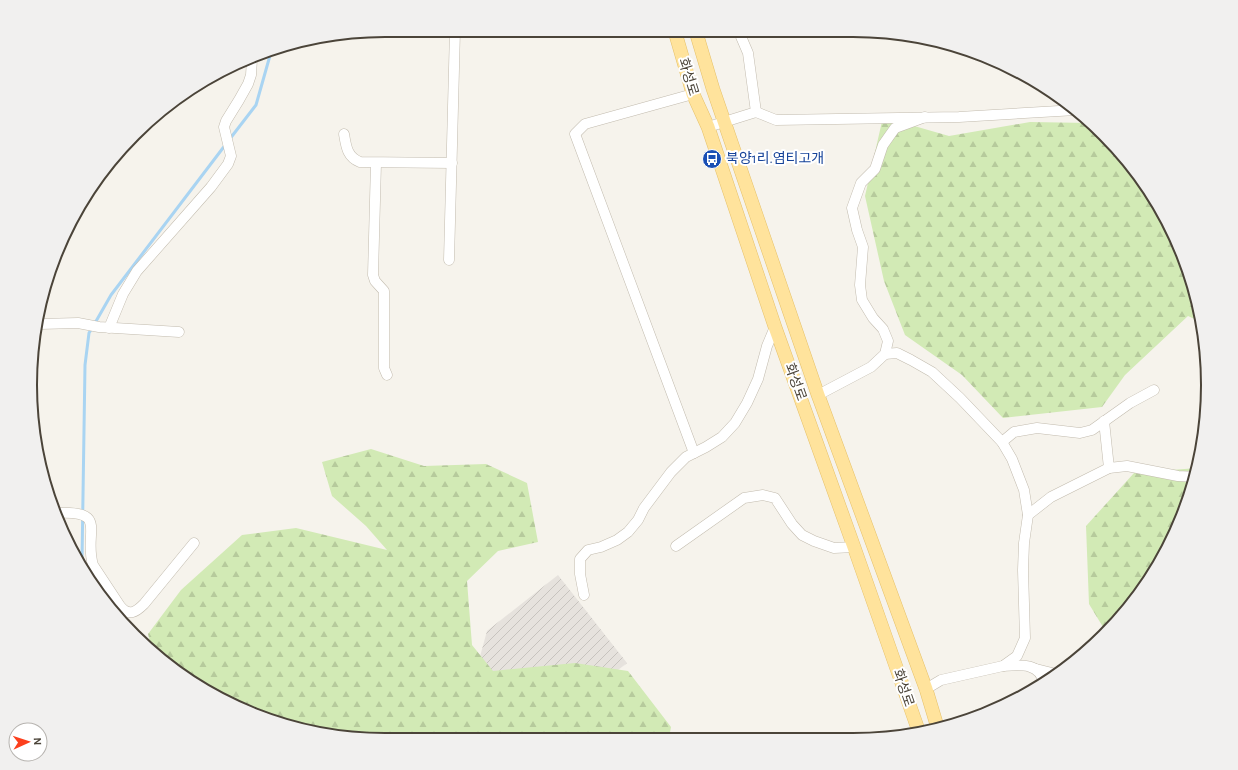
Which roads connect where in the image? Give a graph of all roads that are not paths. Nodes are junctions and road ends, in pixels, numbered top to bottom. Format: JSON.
{"nodes":[{"id":1,"x":455,"y":37,"type":"edge"},
{"id":2,"x":676,"y":37,"type":"edge"},
{"id":3,"x":698,"y":37,"type":"edge"},
{"id":4,"x":741,"y":37,"type":"edge"},
{"id":5,"x":252,"y":63,"type":"edge"},
{"id":6,"x":693,"y":94,"type":"junction"},
{"id":7,"x":1067,"y":111,"type":"edge"},
{"id":8,"x":756,"y":112,"type":"junction"},
{"id":9,"x":925,"y":117,"type":"junction"},
{"id":10,"x":725,"y":122,"type":"junction"},
{"id":11,"x":708,"y":127,"type":"junction"},
{"id":12,"x":344,"y":134,"type":"dead end"},
{"id":13,"x":376,"y":163,"type":"junction"},
{"id":14,"x":452,"y":163,"type":"junction"},
{"id":15,"x":449,"y":260,"type":"dead end"},
{"id":16,"x":43,"y":324,"type":"edge"},
{"id":17,"x":775,"y":327,"type":"junction"},
{"id":18,"x":104,"y":328,"type":"junction"},
{"id":19,"x":178,"y":332,"type":"dead end"},
{"id":20,"x":885,"y":354,"type":"junction"},
{"id":21,"x":387,"y":375,"type":"dead end"},
{"id":22,"x":1154,"y":390,"type":"dead end"},
{"id":23,"x":818,"y":395,"type":"junction"},
{"id":24,"x":1104,"y":421,"type":"junction"},
{"id":25,"x":1002,"y":442,"type":"junction"},
{"id":26,"x":694,"y":453,"type":"junction"},
{"id":27,"x":1108,"y":468,"type":"junction"},
{"id":28,"x":1189,"y":477,"type":"edge"},
{"id":29,"x":61,"y":513,"type":"edge"},
{"id":30,"x":1028,"y":515,"type":"junction"},
{"id":31,"x":194,"y":543,"type":"dead end"},
{"id":32,"x":676,"y":546,"type":"dead end"},
{"id":33,"x":854,"y":547,"type":"junction"},
{"id":34,"x":584,"y":595,"type":"dead end"},
{"id":35,"x":1003,"y":666,"type":"junction"},
{"id":36,"x":1036,"y":668,"type":"junction"},
{"id":37,"x":1049,"y":672,"type":"edge"},
{"id":38,"x":1042,"y":677,"type":"edge"},
{"id":39,"x":926,"y":689,"type":"junction"},
{"id":40,"x":936,"y":723,"type":"edge"},
{"id":41,"x":916,"y":727,"type":"edge"}],
"edges":[{"from":1,"to":14,"type":"street"},
{"from":2,"to":6,"type":"main road","name":"화성로"},
{"from":3,"to":10,"type":"main road","name":"화성로"},
{"from":4,"to":8,"type":"street"},
{"from":5,"to":18,"type":"street"},
{"from":6,"to":11,"type":"main road","name":"화성로"},
{"from":6,"to":26,"type":"street"},
{"from":7,"to":9,"type":"street"},
{"from":8,"to":9,"type":"street"},
{"from":8,"to":10,"type":"street"},
{"from":9,"to":20,"type":"street"},
{"from":10,"to":11,"type":"street"},
{"from":10,"to":23,"type":"main road","name":"화성로"},
{"from":11,"to":17,"type":"main road","name":"화성로"},
{"from":12,"to":13,"type":"street"},
{"from":13,"to":14,"type":"street"},
{"from":13,"to":21,"type":"street"},
{"from":14,"to":15,"type":"street"},
{"from":16,"to":18,"type":"street"},
{"from":17,"to":26,"type":"street"},
{"from":17,"to":33,"type":"main road","name":"화성로"},
{"from":18,"to":19,"type":"street"},
{"from":20,"to":23,"type":"street"},
{"from":20,"to":25,"type":"street"},
{"from":22,"to":24,"type":"street"},
{"from":23,"to":39,"type":"main road","name":"화성로"},
{"from":24,"to":25,"type":"street"},
{"from":24,"to":27,"type":"street"},
{"from":25,"to":30,"type":"street"},
{"from":26,"to":34,"type":"street"},
{"from":27,"to":28,"type":"street"},
{"from":27,"to":30,"type":"street"},
{"from":29,"to":31,"type":"street"},
{"from":30,"to":35,"type":"street"},
{"from":32,"to":33,"type":"street"},
{"from":33,"to":41,"type":"main road","name":"화성로"},
{"from":35,"to":36,"type":"street"},
{"from":35,"to":39,"type":"street"},
{"from":36,"to":37,"type":"street"},
{"from":36,"to":38,"type":"street"},
{"from":39,"to":40,"type":"main road","name":"화성로"}]}
